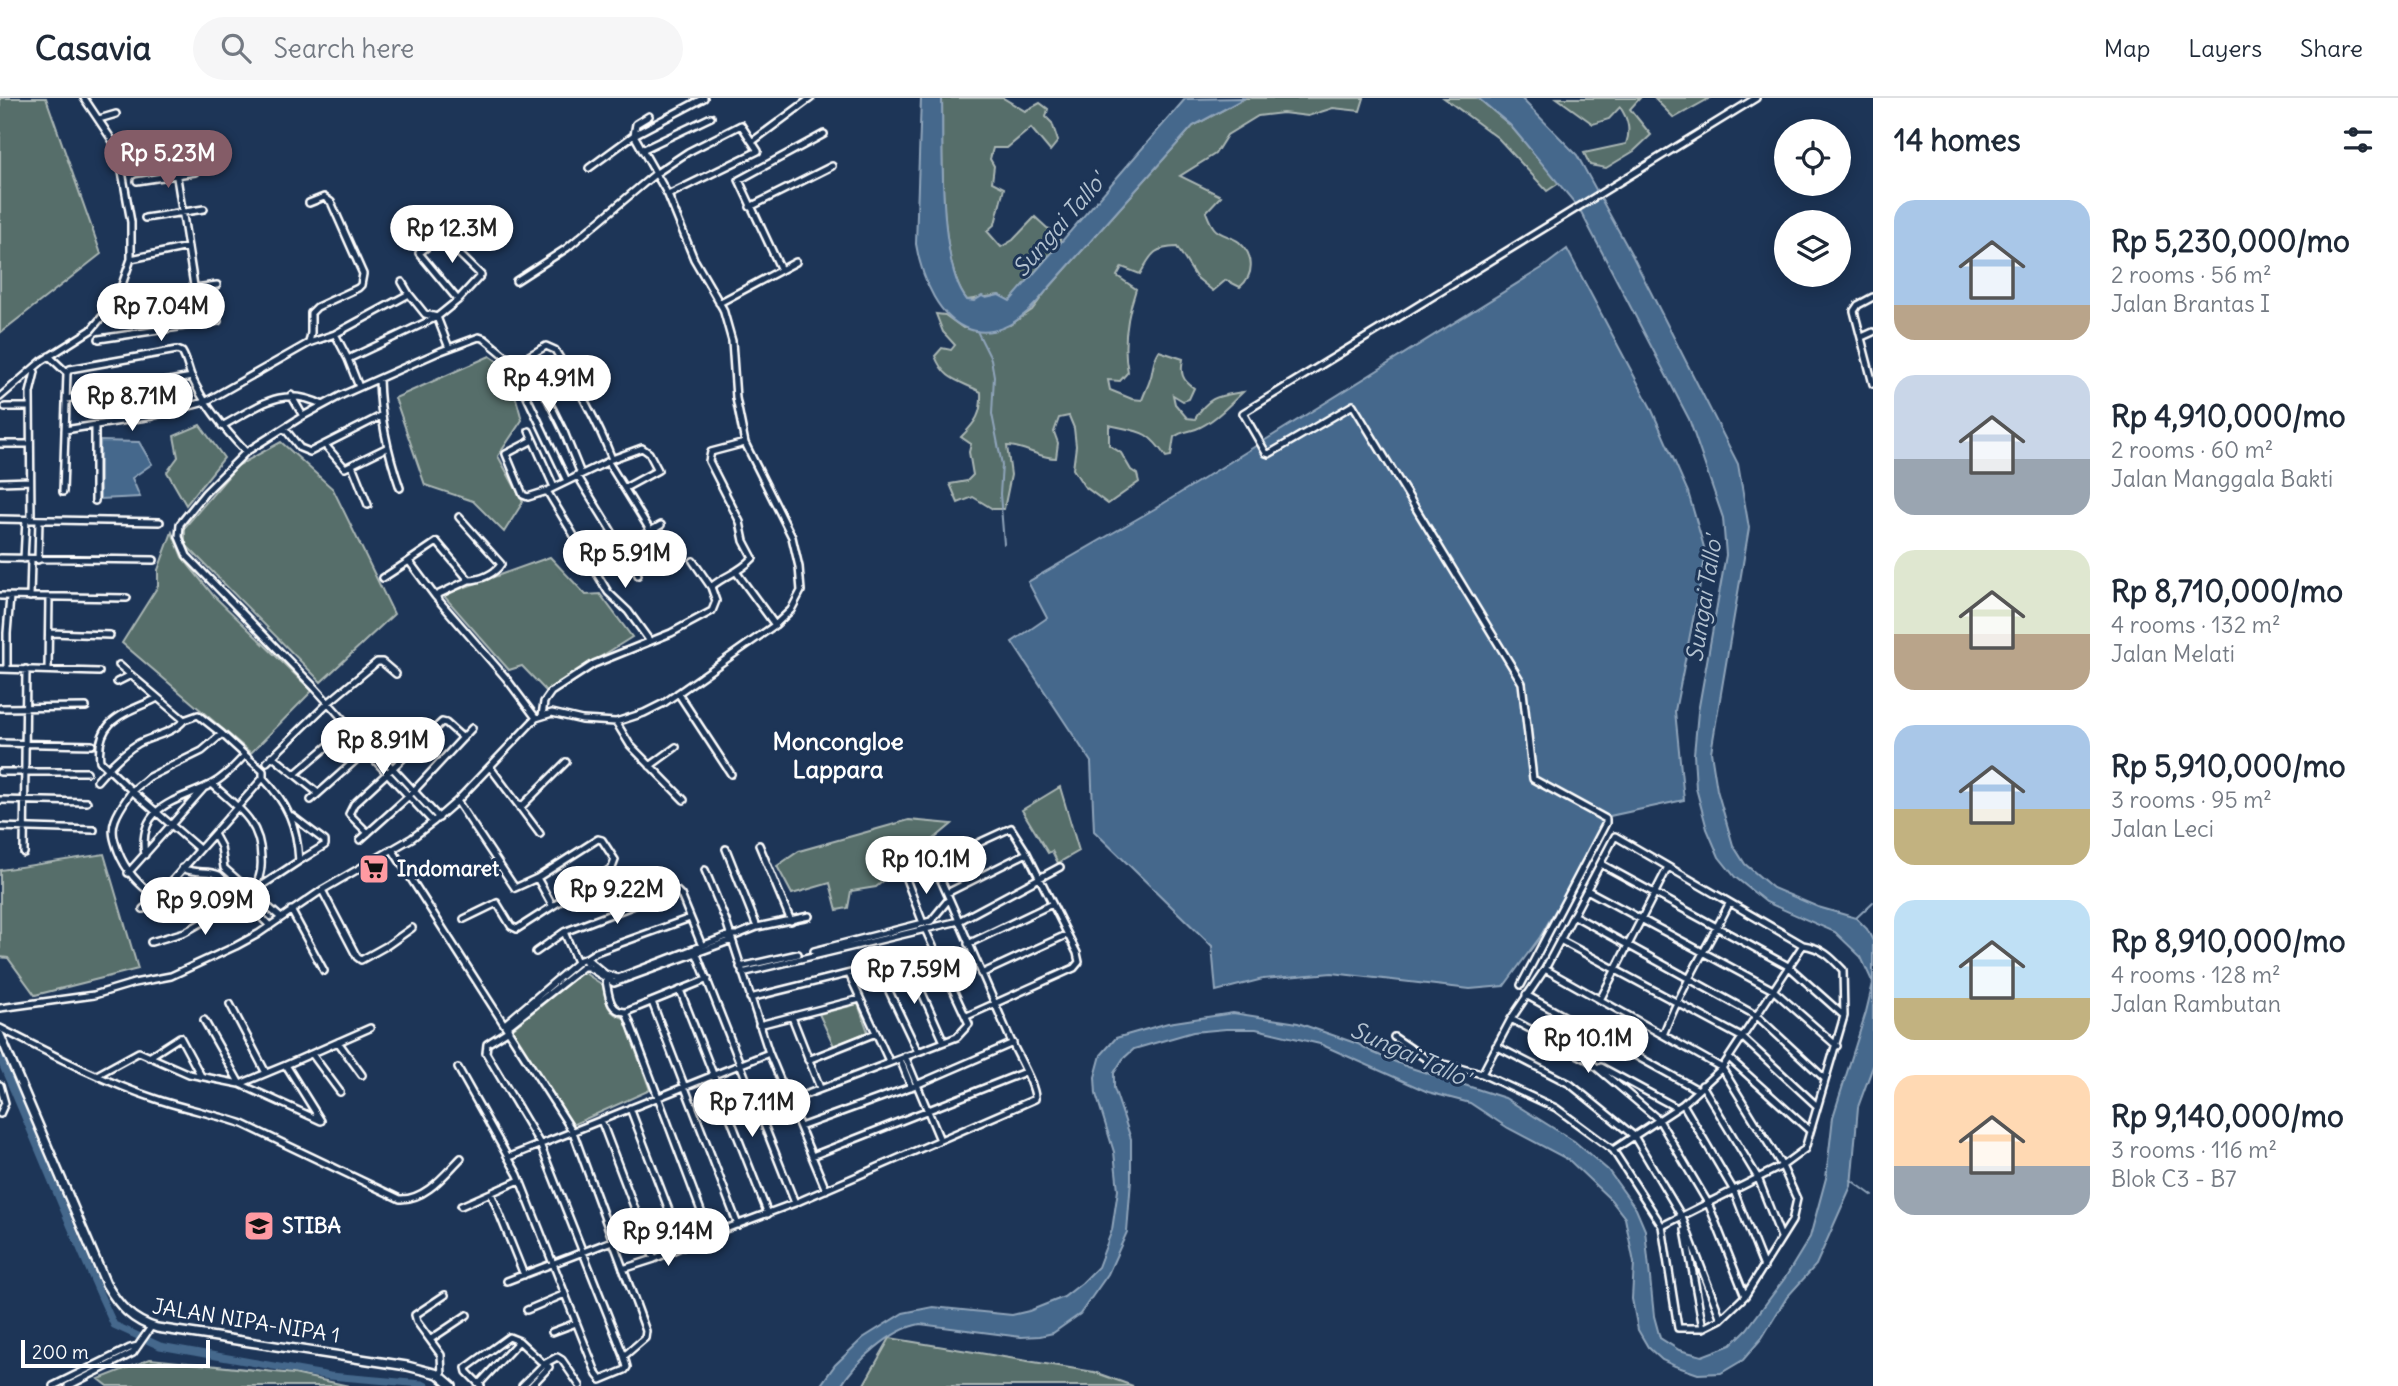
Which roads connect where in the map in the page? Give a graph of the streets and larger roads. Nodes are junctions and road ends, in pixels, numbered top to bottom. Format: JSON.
{"nodes":[{"id":1,"x":84,"y":98,"type":"edge"},
{"id":2,"x":704,"y":98,"type":"edge"},
{"id":3,"x":811,"y":98,"type":"edge"},
{"id":4,"x":1756,"y":98,"type":"edge"},
{"id":5,"x":116,"y":114,"type":"dead end"},
{"id":6,"x":649,"y":116,"type":"dead end"},
{"id":7,"x":710,"y":117,"type":"dead end"},
{"id":8,"x":99,"y":119,"type":"junction"},
{"id":9,"x":824,"y":134,"type":"dead end"},
{"id":10,"x":634,"y":135,"type":"junction"},
{"id":11,"x":753,"y":141,"type":"junction"},
{"id":12,"x":132,"y":146,"type":"dead end"},
{"id":13,"x":642,"y":150,"type":"junction"},
{"id":14,"x":758,"y":151,"type":"junction"},
{"id":15,"x":765,"y":166,"type":"junction"},
{"id":16,"x":832,"y":166,"type":"dead end"},
{"id":17,"x":589,"y":167,"type":"dead end"},
{"id":18,"x":195,"y":172,"type":"dead end"},
{"id":19,"x":655,"y":174,"type":"junction"},
{"id":20,"x":177,"y":175,"type":"junction"},
{"id":21,"x":137,"y":181,"type":"dead end"},
{"id":22,"x":668,"y":195,"type":"junction"},
{"id":23,"x":309,"y":203,"type":"dead end"},
{"id":24,"x":750,"y":207,"type":"junction"},
{"id":25,"x":204,"y":209,"type":"dead end"},
{"id":26,"x":183,"y":212,"type":"junction"},
{"id":27,"x":145,"y":218,"type":"dead end"},
{"id":28,"x":188,"y":247,"type":"junction"},
{"id":29,"x":131,"y":259,"type":"junction"},
{"id":30,"x":796,"y":262,"type":"dead end"},
{"id":31,"x":780,"y":271,"type":"junction"},
{"id":32,"x":516,"y":281,"type":"dead end"},
{"id":33,"x":402,"y":282,"type":"dead end"},
{"id":34,"x":217,"y":285,"type":"dead end"},
{"id":35,"x":196,"y":287,"type":"junction"},
{"id":36,"x":409,"y":294,"type":"junction"},
{"id":37,"x":131,"y":297,"type":"dead end"},
{"id":38,"x":1873,"y":297,"type":"edge"},
{"id":39,"x":458,"y":300,"type":"junction"},
{"id":40,"x":719,"y":303,"type":"junction"},
{"id":41,"x":437,"y":317,"type":"junction"},
{"id":42,"x":218,"y":321,"type":"dead end"},
{"id":43,"x":200,"y":324,"type":"junction"},
{"id":44,"x":1873,"y":332,"type":"edge"},
{"id":45,"x":335,"y":334,"type":"junction"},
{"id":46,"x":1862,"y":337,"type":"junction"},
{"id":47,"x":99,"y":339,"type":"dead end"},
{"id":48,"x":309,"y":343,"type":"junction"},
{"id":49,"x":449,"y":348,"type":"junction"},
{"id":50,"x":49,"y":356,"type":"junction"},
{"id":51,"x":527,"y":357,"type":"junction"},
{"id":52,"x":348,"y":359,"type":"junction"},
{"id":53,"x":509,"y":359,"type":"junction"},
{"id":54,"x":34,"y":372,"type":"dead end"},
{"id":55,"x":66,"y":373,"type":"junction"},
{"id":56,"x":192,"y":377,"type":"junction"},
{"id":57,"x":379,"y":380,"type":"junction"},
{"id":58,"x":1873,"y":384,"type":"edge"},
{"id":59,"x":359,"y":387,"type":"junction"},
{"id":60,"x":291,"y":396,"type":"junction"},
{"id":61,"x":0,"y":397,"type":"edge"},
{"id":62,"x":66,"y":400,"type":"junction"},
{"id":63,"x":205,"y":402,"type":"junction"},
{"id":64,"x":323,"y":405,"type":"junction"},
{"id":65,"x":5,"y":407,"type":"dead end"},
{"id":66,"x":30,"y":407,"type":"junction"},
{"id":67,"x":303,"y":416,"type":"junction"},
{"id":68,"x":381,"y":416,"type":"junction"},
{"id":69,"x":95,"y":426,"type":"junction"},
{"id":70,"x":222,"y":426,"type":"junction"},
{"id":71,"x":285,"y":429,"type":"junction"},
{"id":72,"x":65,"y":430,"type":"junction"},
{"id":73,"x":528,"y":431,"type":"dead end"},
{"id":74,"x":533,"y":440,"type":"junction"},
{"id":75,"x":745,"y":443,"type":"junction"},
{"id":76,"x":0,"y":444,"type":"edge"},
{"id":77,"x":29,"y":444,"type":"junction"},
{"id":78,"x":325,"y":445,"type":"junction"},
{"id":79,"x":386,"y":448,"type":"junction"},
{"id":80,"x":246,"y":452,"type":"junction"},
{"id":81,"x":610,"y":461,"type":"junction"},
{"id":82,"x":352,"y":465,"type":"junction"},
{"id":83,"x":579,"y":475,"type":"junction"},
{"id":84,"x":30,"y":481,"type":"junction"},
{"id":85,"x":567,"y":481,"type":"junction"},
{"id":86,"x":0,"y":482,"type":"edge"},
{"id":87,"x":554,"y":487,"type":"junction"},
{"id":88,"x":400,"y":488,"type":"dead end"},
{"id":89,"x":625,"y":488,"type":"junction"},
{"id":90,"x":547,"y":491,"type":"junction"},
{"id":91,"x":63,"y":492,"type":"dead end"},
{"id":92,"x":95,"y":501,"type":"dead end"},
{"id":93,"x":368,"y":505,"type":"dead end"},
{"id":94,"x":459,"y":517,"type":"dead end"},
{"id":95,"x":0,"y":519,"type":"edge"},
{"id":96,"x":28,"y":520,"type":"junction"},
{"id":97,"x":39,"y":520,"type":"junction"},
{"id":98,"x":160,"y":522,"type":"dead end"},
{"id":99,"x":661,"y":525,"type":"dead end"},
{"id":100,"x":650,"y":530,"type":"junction"},
{"id":101,"x":614,"y":535,"type":"dead end"},
{"id":102,"x":0,"y":558,"type":"edge"},
{"id":103,"x":31,"y":560,"type":"junction"},
{"id":104,"x":154,"y":560,"type":"dead end"},
{"id":105,"x":409,"y":561,"type":"junction"},
{"id":106,"x":693,"y":561,"type":"dead end"},
{"id":107,"x":737,"y":573,"type":"junction"},
{"id":108,"x":638,"y":575,"type":"dead end"},
{"id":109,"x":383,"y":578,"type":"dead end"},
{"id":110,"x":469,"y":580,"type":"junction"},
{"id":111,"x":711,"y":587,"type":"junction"},
{"id":112,"x":0,"y":596,"type":"edge"},
{"id":113,"x":435,"y":596,"type":"junction"},
{"id":114,"x":10,"y":597,"type":"junction"},
{"id":115,"x":30,"y":597,"type":"junction"},
{"id":116,"x":49,"y":597,"type":"junction"},
{"id":117,"x":127,"y":598,"type":"dead end"},
{"id":118,"x":775,"y":625,"type":"junction"},
{"id":119,"x":3,"y":633,"type":"edge"},
{"id":120,"x":50,"y":633,"type":"junction"},
{"id":121,"x":110,"y":635,"type":"dead end"},
{"id":122,"x":649,"y":640,"type":"junction"},
{"id":123,"x":119,"y":665,"type":"dead end"},
{"id":124,"x":4,"y":669,"type":"edge"},
{"id":125,"x":26,"y":669,"type":"junction"},
{"id":126,"x":48,"y":669,"type":"junction"},
{"id":127,"x":99,"y":672,"type":"dead end"},
{"id":128,"x":396,"y":674,"type":"dead end"},
{"id":129,"x":131,"y":675,"type":"junction"},
{"id":130,"x":117,"y":682,"type":"dead end"},
{"id":131,"x":678,"y":692,"type":"junction"},
{"id":132,"x":158,"y":698,"type":"junction"},
{"id":133,"x":328,"y":703,"type":"junction"},
{"id":134,"x":86,"y":707,"type":"dead end"},
{"id":135,"x":0,"y":708,"type":"edge"},
{"id":136,"x":25,"y":708,"type":"junction"},
{"id":137,"x":539,"y":717,"type":"junction"},
{"id":138,"x":184,"y":720,"type":"junction"},
{"id":139,"x":616,"y":722,"type":"junction"},
{"id":140,"x":350,"y":727,"type":"junction"},
{"id":141,"x":472,"y":728,"type":"dead end"},
{"id":142,"x":222,"y":734,"type":"junction"},
{"id":143,"x":463,"y":738,"type":"junction"},
{"id":144,"x":0,"y":743,"type":"edge"},
{"id":145,"x":25,"y":744,"type":"junction"},
{"id":146,"x":92,"y":745,"type":"dead end"},
{"id":147,"x":369,"y":747,"type":"junction"},
{"id":148,"x":676,"y":747,"type":"dead end"},
{"id":149,"x":246,"y":755,"type":"junction"},
{"id":150,"x":272,"y":756,"type":"junction"},
{"id":151,"x":267,"y":762,"type":"dead end"},
{"id":152,"x":566,"y":762,"type":"dead end"},
{"id":153,"x":490,"y":766,"type":"junction"},
{"id":154,"x":650,"y":766,"type":"junction"},
{"id":155,"x":393,"y":768,"type":"junction"},
{"id":156,"x":107,"y":769,"type":"junction"},
{"id":157,"x":0,"y":772,"type":"edge"},
{"id":158,"x":25,"y":772,"type":"junction"},
{"id":159,"x":87,"y":772,"type":"dead end"},
{"id":160,"x":295,"y":774,"type":"junction"},
{"id":161,"x":387,"y":774,"type":"junction"},
{"id":162,"x":731,"y":774,"type":"dead end"},
{"id":163,"x":263,"y":778,"type":"junction"},
{"id":164,"x":97,"y":781,"type":"dead end"},
{"id":165,"x":212,"y":784,"type":"junction"},
{"id":166,"x":204,"y":788,"type":"junction"},
{"id":167,"x":132,"y":791,"type":"junction"},
{"id":168,"x":318,"y":793,"type":"junction"},
{"id":169,"x":412,"y":794,"type":"junction"},
{"id":170,"x":0,"y":800,"type":"edge"},
{"id":171,"x":24,"y":800,"type":"junction"},
{"id":172,"x":311,"y":800,"type":"dead end"},
{"id":173,"x":684,"y":800,"type":"dead end"},
{"id":174,"x":457,"y":801,"type":"junction"},
{"id":175,"x":87,"y":802,"type":"dead end"},
{"id":176,"x":237,"y":807,"type":"junction"},
{"id":177,"x":520,"y":808,"type":"junction"},
{"id":178,"x":155,"y":812,"type":"junction"},
{"id":179,"x":289,"y":814,"type":"junction"},
{"id":180,"x":436,"y":820,"type":"junction"},
{"id":181,"x":171,"y":825,"type":"junction"},
{"id":182,"x":0,"y":827,"type":"edge"},
{"id":183,"x":24,"y":828,"type":"junction"},
{"id":184,"x":94,"y":830,"type":"dead end"},
{"id":185,"x":368,"y":833,"type":"junction"},
{"id":186,"x":214,"y":834,"type":"junction"},
{"id":187,"x":540,"y":834,"type":"dead end"},
{"id":188,"x":360,"y":840,"type":"dead end"},
{"id":189,"x":759,"y":845,"type":"dead end"},
{"id":190,"x":199,"y":849,"type":"junction"},
{"id":191,"x":392,"y":849,"type":"junction"},
{"id":192,"x":726,"y":849,"type":"dead end"},
{"id":193,"x":24,"y":853,"type":"dead end"},
{"id":194,"x":1027,"y":853,"type":"junction"},
{"id":195,"x":145,"y":855,"type":"junction"},
{"id":196,"x":299,"y":861,"type":"junction"},
{"id":197,"x":1601,"y":863,"type":"junction"},
{"id":198,"x":1060,"y":867,"type":"dead end"},
{"id":199,"x":1668,"y":867,"type":"junction"},
{"id":200,"x":182,"y":869,"type":"junction"},
{"id":201,"x":705,"y":870,"type":"dead end"},
{"id":202,"x":128,"y":873,"type":"junction"},
{"id":203,"x":537,"y":877,"type":"junction"},
{"id":204,"x":906,"y":879,"type":"dead end"},
{"id":205,"x":1040,"y":879,"type":"junction"},
{"id":206,"x":322,"y":890,"type":"junction"},
{"id":207,"x":1587,"y":890,"type":"junction"},
{"id":208,"x":252,"y":891,"type":"junction"},
{"id":209,"x":1654,"y":893,"type":"junction"},
{"id":210,"x":948,"y":896,"type":"junction"},
{"id":211,"x":158,"y":898,"type":"junction"},
{"id":212,"x":244,"y":899,"type":"junction"},
{"id":213,"x":1052,"y":904,"type":"junction"},
{"id":214,"x":1729,"y":904,"type":"junction"},
{"id":215,"x":552,"y":905,"type":"junction"},
{"id":216,"x":143,"y":909,"type":"dead end"},
{"id":217,"x":291,"y":910,"type":"junction"},
{"id":218,"x":1573,"y":915,"type":"junction"},
{"id":219,"x":809,"y":916,"type":"dead end"},
{"id":220,"x":212,"y":917,"type":"junction"},
{"id":221,"x":281,"y":918,"type":"junction"},
{"id":222,"x":690,"y":918,"type":"junction"},
{"id":223,"x":464,"y":919,"type":"dead end"},
{"id":224,"x":1641,"y":919,"type":"junction"},
{"id":225,"x":791,"y":921,"type":"junction"},
{"id":226,"x":959,"y":921,"type":"junction"},
{"id":227,"x":270,"y":926,"type":"junction"},
{"id":228,"x":924,"y":926,"type":"junction"},
{"id":229,"x":757,"y":927,"type":"junction"},
{"id":230,"x":412,"y":928,"type":"dead end"},
{"id":231,"x":1717,"y":928,"type":"junction"},
{"id":232,"x":564,"y":932,"type":"junction"},
{"id":233,"x":1066,"y":934,"type":"junction"},
{"id":234,"x":733,"y":937,"type":"junction"},
{"id":235,"x":1560,"y":940,"type":"junction"},
{"id":236,"x":151,"y":942,"type":"dead end"},
{"id":237,"x":968,"y":944,"type":"junction"},
{"id":238,"x":1628,"y":945,"type":"junction"},
{"id":239,"x":1803,"y":945,"type":"junction"},
{"id":240,"x":702,"y":946,"type":"junction"},
{"id":241,"x":536,"y":952,"type":"dead end"},
{"id":242,"x":696,"y":952,"type":"junction"},
{"id":243,"x":935,"y":952,"type":"junction"},
{"id":244,"x":1704,"y":953,"type":"junction"},
{"id":245,"x":586,"y":958,"type":"junction"},
{"id":246,"x":907,"y":958,"type":"junction"},
{"id":247,"x":577,"y":961,"type":"junction"},
{"id":248,"x":877,"y":966,"type":"junction"},
{"id":249,"x":1531,"y":966,"type":"junction"},
{"id":250,"x":1788,"y":966,"type":"junction"},
{"id":251,"x":583,"y":967,"type":"junction"},
{"id":252,"x":741,"y":970,"type":"junction"},
{"id":253,"x":1615,"y":970,"type":"junction"},
{"id":254,"x":324,"y":971,"type":"dead end"},
{"id":255,"x":1544,"y":971,"type":"junction"},
{"id":256,"x":849,"y":974,"type":"junction"},
{"id":257,"x":981,"y":974,"type":"junction"},
{"id":258,"x":708,"y":979,"type":"junction"},
{"id":259,"x":1690,"y":979,"type":"junction"},
{"id":260,"x":606,"y":980,"type":"junction"},
{"id":261,"x":1521,"y":985,"type":"dead end"},
{"id":262,"x":680,"y":990,"type":"junction"},
{"id":263,"x":1773,"y":990,"type":"junction"},
{"id":264,"x":1526,"y":995,"type":"junction"},
{"id":265,"x":750,"y":998,"type":"junction"},
{"id":266,"x":860,"y":999,"type":"junction"},
{"id":267,"x":1600,"y":1000,"type":"junction"},
{"id":268,"x":652,"y":1002,"type":"junction"},
{"id":269,"x":230,"y":1004,"type":"dead end"},
{"id":270,"x":996,"y":1004,"type":"junction"},
{"id":271,"x":1675,"y":1004,"type":"junction"},
{"id":272,"x":0,"y":1008,"type":"edge"},
{"id":273,"x":626,"y":1012,"type":"junction"},
{"id":274,"x":967,"y":1016,"type":"junction"},
{"id":275,"x":1757,"y":1016,"type":"junction"},
{"id":276,"x":1844,"y":1016,"type":"junction"},
{"id":277,"x":792,"y":1017,"type":"junction"},
{"id":278,"x":1511,"y":1019,"type":"junction"},
{"id":279,"x":204,"y":1020,"type":"dead end"},
{"id":280,"x":759,"y":1025,"type":"junction"},
{"id":281,"x":507,"y":1027,"type":"junction"},
{"id":282,"x":0,"y":1028,"type":"edge"},
{"id":283,"x":370,"y":1028,"type":"dead end"},
{"id":284,"x":876,"y":1033,"type":"junction"},
{"id":285,"x":0,"y":1035,"type":"edge"},
{"id":286,"x":1663,"y":1035,"type":"junction"},
{"id":287,"x":1394,"y":1037,"type":"dead end"},
{"id":288,"x":1743,"y":1038,"type":"junction"},
{"id":289,"x":338,"y":1042,"type":"junction"},
{"id":290,"x":944,"y":1042,"type":"junction"},
{"id":291,"x":1013,"y":1044,"type":"junction"},
{"id":292,"x":1496,"y":1046,"type":"junction"},
{"id":293,"x":1837,"y":1046,"type":"junction"},
{"id":294,"x":918,"y":1052,"type":"junction"},
{"id":295,"x":769,"y":1053,"type":"junction"},
{"id":296,"x":312,"y":1054,"type":"junction"},
{"id":297,"x":149,"y":1056,"type":"junction"},
{"id":298,"x":902,"y":1058,"type":"junction"},
{"id":299,"x":1729,"y":1058,"type":"junction"},
{"id":300,"x":808,"y":1060,"type":"junction"},
{"id":301,"x":889,"y":1061,"type":"junction"},
{"id":302,"x":1589,"y":1061,"type":"junction"},
{"id":303,"x":741,"y":1064,"type":"junction"},
{"id":304,"x":286,"y":1065,"type":"junction"},
{"id":305,"x":458,"y":1068,"type":"dead end"},
{"id":306,"x":1722,"y":1068,"type":"junction"},
{"id":307,"x":1025,"y":1072,"type":"junction"},
{"id":308,"x":266,"y":1073,"type":"junction"},
{"id":309,"x":1482,"y":1074,"type":"junction"},
{"id":310,"x":97,"y":1075,"type":"junction"},
{"id":311,"x":362,"y":1075,"type":"dead end"},
{"id":312,"x":713,"y":1075,"type":"junction"},
{"id":313,"x":201,"y":1076,"type":"junction"},
{"id":314,"x":1825,"y":1079,"type":"junction"},
{"id":315,"x":240,"y":1084,"type":"junction"},
{"id":316,"x":0,"y":1085,"type":"edge"},
{"id":317,"x":685,"y":1086,"type":"junction"},
{"id":318,"x":913,"y":1086,"type":"junction"},
{"id":319,"x":820,"y":1088,"type":"junction"},
{"id":320,"x":1700,"y":1088,"type":"junction"},
{"id":321,"x":340,"y":1092,"type":"dead end"},
{"id":322,"x":657,"y":1098,"type":"junction"},
{"id":323,"x":789,"y":1101,"type":"junction"},
{"id":324,"x":1816,"y":1105,"type":"junction"},
{"id":325,"x":1680,"y":1106,"type":"junction"},
{"id":326,"x":630,"y":1108,"type":"junction"},
{"id":327,"x":927,"y":1110,"type":"junction"},
{"id":328,"x":0,"y":1114,"type":"edge"},
{"id":329,"x":601,"y":1120,"type":"junction"},
{"id":330,"x":1659,"y":1120,"type":"junction"},
{"id":331,"x":800,"y":1127,"type":"junction"},
{"id":332,"x":1810,"y":1131,"type":"junction"},
{"id":333,"x":573,"y":1132,"type":"junction"},
{"id":334,"x":1634,"y":1136,"type":"junction"},
{"id":335,"x":940,"y":1140,"type":"junction"},
{"id":336,"x":540,"y":1144,"type":"junction"},
{"id":337,"x":1613,"y":1150,"type":"junction"},
{"id":338,"x":812,"y":1156,"type":"junction"},
{"id":339,"x":509,"y":1157,"type":"junction"},
{"id":340,"x":461,"y":1158,"type":"dead end"},
{"id":341,"x":1782,"y":1166,"type":"junction"},
{"id":342,"x":1758,"y":1178,"type":"junction"},
{"id":343,"x":520,"y":1180,"type":"junction"},
{"id":344,"x":826,"y":1190,"type":"junction"},
{"id":345,"x":1734,"y":1191,"type":"junction"},
{"id":346,"x":491,"y":1193,"type":"junction"},
{"id":347,"x":795,"y":1203,"type":"junction"},
{"id":348,"x":1708,"y":1203,"type":"junction"},
{"id":349,"x":461,"y":1206,"type":"dead end"},
{"id":350,"x":768,"y":1214,"type":"junction"},
{"id":351,"x":1682,"y":1217,"type":"junction"},
{"id":352,"x":738,"y":1225,"type":"junction"},
{"id":353,"x":1662,"y":1226,"type":"junction"},
{"id":354,"x":710,"y":1235,"type":"junction"},
{"id":355,"x":1781,"y":1237,"type":"junction"},
{"id":356,"x":612,"y":1241,"type":"junction"},
{"id":357,"x":683,"y":1247,"type":"junction"},
{"id":358,"x":583,"y":1253,"type":"junction"},
{"id":359,"x":654,"y":1259,"type":"junction"},
{"id":360,"x":553,"y":1264,"type":"junction"},
{"id":361,"x":1764,"y":1267,"type":"junction"},
{"id":362,"x":624,"y":1272,"type":"junction"},
{"id":363,"x":524,"y":1275,"type":"junction"},
{"id":364,"x":507,"y":1281,"type":"dead end"},
{"id":365,"x":565,"y":1294,"type":"junction"},
{"id":366,"x":445,"y":1295,"type":"dead end"},
{"id":367,"x":1745,"y":1296,"type":"junction"},
{"id":368,"x":527,"y":1310,"type":"dead end"},
{"id":369,"x":467,"y":1315,"type":"dead end"},
{"id":370,"x":1721,"y":1319,"type":"junction"},
{"id":371,"x":576,"y":1324,"type":"junction"},
{"id":372,"x":151,"y":1326,"type":"junction"},
{"id":373,"x":1703,"y":1328,"type":"junction"},
{"id":374,"x":552,"y":1332,"type":"dead end"},
{"id":375,"x":431,"y":1339,"type":"junction"},
{"id":376,"x":519,"y":1341,"type":"junction"},
{"id":377,"x":140,"y":1342,"type":"junction"},
{"id":378,"x":624,"y":1356,"type":"junction"},
{"id":379,"x":546,"y":1366,"type":"junction"},
{"id":380,"x":442,"y":1376,"type":"junction"},
{"id":381,"x":480,"y":1385,"type":"edge"},
{"id":382,"x":53,"y":1386,"type":"edge"},
{"id":383,"x":68,"y":1386,"type":"edge"},
{"id":384,"x":452,"y":1386,"type":"edge"},
{"id":385,"x":522,"y":1386,"type":"edge"},
{"id":386,"x":531,"y":1386,"type":"edge"},
{"id":387,"x":579,"y":1386,"type":"edge"}],
"edges":[{"from":1,"to":8,"type":"street"},
{"from":2,"to":10,"type":"street"},
{"from":3,"to":11,"type":"street"},
{"from":4,"to":249,"type":"street"},
{"from":5,"to":8,"type":"street"},
{"from":6,"to":10,"type":"street"},
{"from":7,"to":13,"type":"street"},
{"from":8,"to":29,"type":"street"},
{"from":9,"to":15,"type":"street"},
{"from":10,"to":13,"type":"street"},
{"from":10,"to":17,"type":"street"},
{"from":11,"to":14,"type":"street"},
{"from":11,"to":19,"type":"street"},
{"from":12,"to":20,"type":"street"},
{"from":13,"to":19,"type":"street"},
{"from":14,"to":15,"type":"street"},
{"from":14,"to":22,"type":"street"},
{"from":15,"to":24,"type":"street"},
{"from":16,"to":24,"type":"street"},
{"from":18,"to":20,"type":"street"},
{"from":19,"to":22,"type":"street"},
{"from":19,"to":32,"type":"street"},
{"from":20,"to":21,"type":"street"},
{"from":20,"to":26,"type":"street"},
{"from":22,"to":40,"type":"street"},
{"from":23,"to":48,"type":"street"},
{"from":24,"to":31,"type":"street"},
{"from":25,"to":26,"type":"street"},
{"from":26,"to":27,"type":"street"},
{"from":26,"to":28,"type":"street"},
{"from":28,"to":29,"type":"street"},
{"from":28,"to":35,"type":"street"},
{"from":29,"to":50,"type":"street"},
{"from":30,"to":31,"type":"street"},
{"from":31,"to":40,"type":"street"},
{"from":33,"to":36,"type":"street"},
{"from":34,"to":35,"type":"street"},
{"from":35,"to":37,"type":"street"},
{"from":35,"to":43,"type":"street"},
{"from":36,"to":41,"type":"street"},
{"from":36,"to":45,"type":"street"},
{"from":38,"to":46,"type":"street"},
{"from":39,"to":39,"type":"street"},
{"from":39,"to":41,"type":"street"},
{"from":40,"to":75,"type":"street"},
{"from":41,"to":49,"type":"street"},
{"from":41,"to":52,"type":"street"},
{"from":42,"to":43,"type":"street"},
{"from":43,"to":47,"type":"street"},
{"from":44,"to":46,"type":"street"},
{"from":45,"to":48,"type":"street"},
{"from":45,"to":52,"type":"street"},
{"from":46,"to":58,"type":"street"},
{"from":48,"to":63,"type":"street"},
{"from":49,"to":53,"type":"street"},
{"from":49,"to":57,"type":"street"},
{"from":50,"to":55,"type":"street"},
{"from":50,"to":61,"type":"street"},
{"from":51,"to":53,"type":"street"},
{"from":51,"to":81,"type":"street"},
{"from":51,"to":83,"type":"street"},
{"from":52,"to":59,"type":"street"},
{"from":53,"to":85,"type":"street"},
{"from":54,"to":66,"type":"street"},
{"from":55,"to":56,"type":"street"},
{"from":55,"to":62,"type":"street"},
{"from":56,"to":62,"type":"street"},
{"from":56,"to":63,"type":"street"},
{"from":57,"to":59,"type":"street"},
{"from":57,"to":68,"type":"street"},
{"from":59,"to":64,"type":"street"},
{"from":60,"to":64,"type":"street"},
{"from":60,"to":67,"type":"street"},
{"from":60,"to":70,"type":"street"},
{"from":62,"to":72,"type":"street"},
{"from":63,"to":69,"type":"street"},
{"from":63,"to":70,"type":"street"},
{"from":64,"to":67,"type":"street"},
{"from":65,"to":66,"type":"street"},
{"from":66,"to":77,"type":"street"},
{"from":67,"to":71,"type":"street"},
{"from":68,"to":78,"type":"street"},
{"from":68,"to":79,"type":"street"},
{"from":69,"to":72,"type":"street"},
{"from":69,"to":92,"type":"street"},
{"from":70,"to":80,"type":"street"},
{"from":71,"to":78,"type":"street"},
{"from":71,"to":80,"type":"street"},
{"from":72,"to":91,"type":"street"},
{"from":73,"to":74,"type":"street"},
{"from":74,"to":87,"type":"street"},
{"from":74,"to":90,"type":"street"},
{"from":75,"to":107,"type":"street"},
{"from":75,"to":118,"type":"street"},
{"from":76,"to":77,"type":"street"},
{"from":77,"to":84,"type":"street"},
{"from":78,"to":82,"type":"street"},
{"from":79,"to":82,"type":"street"},
{"from":79,"to":88,"type":"street"},
{"from":80,"to":133,"type":"street"},
{"from":81,"to":83,"type":"street"},
{"from":81,"to":89,"type":"street"},
{"from":81,"to":89,"type":"street"},
{"from":82,"to":93,"type":"street"},
{"from":83,"to":85,"type":"street"},
{"from":83,"to":101,"type":"street"},
{"from":84,"to":86,"type":"street"},
{"from":84,"to":96,"type":"street"},
{"from":85,"to":87,"type":"street"},
{"from":87,"to":90,"type":"street"},
{"from":89,"to":100,"type":"street"},
{"from":90,"to":122,"type":"street"},
{"from":94,"to":110,"type":"street"},
{"from":95,"to":96,"type":"street"},
{"from":96,"to":97,"type":"street"},
{"from":96,"to":103,"type":"street"},
{"from":97,"to":98,"type":"street"},
{"from":97,"to":103,"type":"street"},
{"from":99,"to":100,"type":"street"},
{"from":100,"to":108,"type":"street"},
{"from":102,"to":103,"type":"street"},
{"from":103,"to":104,"type":"street"},
{"from":103,"to":115,"type":"street"},
{"from":105,"to":109,"type":"street"},
{"from":105,"to":110,"type":"street"},
{"from":105,"to":113,"type":"street"},
{"from":106,"to":111,"type":"street"},
{"from":107,"to":111,"type":"street"},
{"from":107,"to":118,"type":"street"},
{"from":110,"to":113,"type":"street"},
{"from":111,"to":122,"type":"street"},
{"from":112,"to":114,"type":"street"},
{"from":113,"to":137,"type":"street"},
{"from":114,"to":115,"type":"street"},
{"from":114,"to":119,"type":"street"},
{"from":115,"to":116,"type":"street"},
{"from":116,"to":117,"type":"street"},
{"from":116,"to":120,"type":"street"},
{"from":118,"to":131,"type":"street"},
{"from":119,"to":124,"type":"street"},
{"from":120,"to":121,"type":"street"},
{"from":120,"to":126,"type":"street"},
{"from":122,"to":137,"type":"street"},
{"from":123,"to":129,"type":"street"},
{"from":124,"to":125,"type":"street"},
{"from":125,"to":126,"type":"street"},
{"from":125,"to":136,"type":"street"},
{"from":126,"to":127,"type":"street"},
{"from":128,"to":133,"type":"street"},
{"from":129,"to":130,"type":"street"},
{"from":129,"to":132,"type":"street"},
{"from":131,"to":139,"type":"street"},
{"from":131,"to":162,"type":"street"},
{"from":132,"to":138,"type":"street"},
{"from":132,"to":156,"type":"street"},
{"from":133,"to":140,"type":"street"},
{"from":133,"to":150,"type":"street"},
{"from":134,"to":136,"type":"street"},
{"from":135,"to":136,"type":"street"},
{"from":136,"to":145,"type":"street"},
{"from":137,"to":139,"type":"street"},
{"from":137,"to":153,"type":"street"},
{"from":138,"to":142,"type":"street"},
{"from":138,"to":156,"type":"street"},
{"from":139,"to":154,"type":"street"},
{"from":140,"to":147,"type":"street"},
{"from":140,"to":160,"type":"street"},
{"from":141,"to":143,"type":"street"},
{"from":142,"to":149,"type":"street"},
{"from":142,"to":167,"type":"street"},
{"from":143,"to":155,"type":"street"},
{"from":143,"to":169,"type":"street"},
{"from":144,"to":145,"type":"street"},
{"from":145,"to":146,"type":"street"},
{"from":145,"to":158,"type":"street"},
{"from":147,"to":155,"type":"street"},
{"from":147,"to":161,"type":"street"},
{"from":147,"to":168,"type":"street"},
{"from":148,"to":154,"type":"street"},
{"from":149,"to":163,"type":"street"},
{"from":149,"to":165,"type":"street"},
{"from":150,"to":151,"type":"street"},
{"from":150,"to":160,"type":"street"},
{"from":152,"to":177,"type":"street"},
{"from":153,"to":174,"type":"street"},
{"from":153,"to":177,"type":"street"},
{"from":154,"to":173,"type":"street"},
{"from":155,"to":161,"type":"street"},
{"from":155,"to":169,"type":"street"},
{"from":156,"to":164,"type":"street"},
{"from":156,"to":167,"type":"street"},
{"from":157,"to":158,"type":"street"},
{"from":158,"to":159,"type":"street"},
{"from":158,"to":171,"type":"street"},
{"from":160,"to":168,"type":"street"},
{"from":161,"to":169,"type":"street"},
{"from":161,"to":185,"type":"street"},
{"from":163,"to":176,"type":"street"},
{"from":163,"to":179,"type":"street"},
{"from":165,"to":166,"type":"street"},
{"from":165,"to":176,"type":"street"},
{"from":166,"to":178,"type":"street"},
{"from":166,"to":181,"type":"street"},
{"from":167,"to":178,"type":"street"},
{"from":167,"to":202,"type":"street"},
{"from":168,"to":172,"type":"street"},
{"from":169,"to":180,"type":"street"},
{"from":169,"to":185,"type":"street"},
{"from":170,"to":171,"type":"street"},
{"from":171,"to":175,"type":"street"},
{"from":171,"to":183,"type":"street"},
{"from":174,"to":180,"type":"street"},
{"from":174,"to":203,"type":"street"},
{"from":176,"to":186,"type":"street"},
{"from":176,"to":208,"type":"street"},
{"from":177,"to":187,"type":"street"},
{"from":178,"to":181,"type":"street"},
{"from":178,"to":195,"type":"street"},
{"from":179,"to":196,"type":"street"},
{"from":179,"to":196,"type":"street"},
{"from":180,"to":191,"type":"street"},
{"from":181,"to":190,"type":"street"},
{"from":181,"to":195,"type":"street"},
{"from":182,"to":183,"type":"street"},
{"from":183,"to":184,"type":"street"},
{"from":183,"to":193,"type":"street"},
{"from":185,"to":188,"type":"street"},
{"from":186,"to":190,"type":"street"},
{"from":186,"to":208,"type":"street"},
{"from":189,"to":225,"type":"street"},
{"from":190,"to":200,"type":"street"},
{"from":191,"to":206,"type":"street"},
{"from":191,"to":281,"type":"street"},
{"from":192,"to":229,"type":"street"},
{"from":194,"to":205,"type":"street"},
{"from":194,"to":210,"type":"street"},
{"from":194,"to":210,"type":"street"},
{"from":195,"to":202,"type":"street"},
{"from":196,"to":208,"type":"street"},
{"from":197,"to":199,"type":"street"},
{"from":197,"to":207,"type":"street"},
{"from":197,"to":209,"type":"street"},
{"from":198,"to":205,"type":"street"},
{"from":199,"to":209,"type":"street"},
{"from":199,"to":214,"type":"street"},
{"from":200,"to":211,"type":"street"},
{"from":200,"to":212,"type":"street"},
{"from":201,"to":234,"type":"street"},
{"from":202,"to":211,"type":"street"},
{"from":203,"to":215,"type":"street"},
{"from":203,"to":215,"type":"street"},
{"from":204,"to":228,"type":"street"},
{"from":205,"to":213,"type":"street"},
{"from":205,"to":226,"type":"street"},
{"from":206,"to":217,"type":"street"},
{"from":206,"to":230,"type":"street"},
{"from":207,"to":218,"type":"street"},
{"from":207,"to":224,"type":"street"},
{"from":208,"to":221,"type":"street"},
{"from":209,"to":224,"type":"street"},
{"from":209,"to":231,"type":"street"},
{"from":210,"to":226,"type":"street"},
{"from":210,"to":228,"type":"street"},
{"from":211,"to":216,"type":"street"},
{"from":211,"to":220,"type":"street"},
{"from":212,"to":220,"type":"street"},
{"from":212,"to":227,"type":"street"},
{"from":213,"to":233,"type":"street"},
{"from":213,"to":237,"type":"street"},
{"from":214,"to":231,"type":"street"},
{"from":214,"to":239,"type":"street"},
{"from":215,"to":223,"type":"street"},
{"from":217,"to":221,"type":"street"},
{"from":217,"to":254,"type":"street"},
{"from":218,"to":235,"type":"street"},
{"from":218,"to":238,"type":"street"},
{"from":219,"to":225,"type":"street"},
{"from":220,"to":236,"type":"street"},
{"from":221,"to":227,"type":"street"},
{"from":222,"to":232,"type":"street"},
{"from":222,"to":240,"type":"street"},
{"from":222,"to":245,"type":"street"},
{"from":224,"to":238,"type":"street"},
{"from":224,"to":244,"type":"street"},
{"from":225,"to":229,"type":"street"},
{"from":226,"to":228,"type":"street"},
{"from":226,"to":237,"type":"street"},
{"from":227,"to":272,"type":"street"},
{"from":228,"to":243,"type":"street"},
{"from":228,"to":252,"type":"street"},
{"from":229,"to":234,"type":"street"},
{"from":231,"to":244,"type":"street"},
{"from":231,"to":250,"type":"street"},
{"from":232,"to":241,"type":"street"},
{"from":232,"to":247,"type":"street"},
{"from":233,"to":257,"type":"street"},
{"from":233,"to":270,"type":"street"},
{"from":234,"to":240,"type":"street"},
{"from":234,"to":242,"type":"street"},
{"from":234,"to":252,"type":"street"},
{"from":235,"to":253,"type":"street"},
{"from":235,"to":255,"type":"street"},
{"from":237,"to":257,"type":"street"},
{"from":238,"to":253,"type":"street"},
{"from":238,"to":259,"type":"street"},
{"from":239,"to":250,"type":"street"},
{"from":239,"to":276,"type":"street"},
{"from":240,"to":245,"type":"street"},
{"from":242,"to":258,"type":"street"},
{"from":242,"to":260,"type":"street"},
{"from":243,"to":246,"type":"street"},
{"from":243,"to":274,"type":"street"},
{"from":244,"to":259,"type":"street"},
{"from":244,"to":263,"type":"street"},
{"from":245,"to":247,"type":"street"},
{"from":245,"to":251,"type":"street"},
{"from":246,"to":248,"type":"street"},
{"from":246,"to":290,"type":"street"},
{"from":247,"to":251,"type":"street"},
{"from":247,"to":281,"type":"street"},
{"from":248,"to":256,"type":"street"},
{"from":248,"to":294,"type":"street"},
{"from":249,"to":255,"type":"street"},
{"from":249,"to":261,"type":"street"},
{"from":250,"to":263,"type":"street"},
{"from":250,"to":276,"type":"street"},
{"from":251,"to":260,"type":"street"},
{"from":251,"to":281,"type":"street"},
{"from":252,"to":265,"type":"street"},
{"from":253,"to":267,"type":"street"},
{"from":253,"to":271,"type":"street"},
{"from":255,"to":264,"type":"street"},
{"from":255,"to":267,"type":"street"},
{"from":256,"to":265,"type":"street"},
{"from":256,"to":266,"type":"street"},
{"from":257,"to":270,"type":"street"},
{"from":258,"to":262,"type":"street"},
{"from":258,"to":303,"type":"street"},
{"from":259,"to":271,"type":"street"},
{"from":259,"to":275,"type":"street"},
{"from":260,"to":273,"type":"street"},
{"from":262,"to":268,"type":"street"},
{"from":262,"to":312,"type":"street"},
{"from":263,"to":275,"type":"street"},
{"from":263,"to":293,"type":"street"},
{"from":264,"to":278,"type":"street"},
{"from":264,"to":320,"type":"street"},
{"from":265,"to":280,"type":"street"},
{"from":266,"to":277,"type":"street"},
{"from":266,"to":284,"type":"street"},
{"from":267,"to":286,"type":"street"},
{"from":268,"to":273,"type":"street"},
{"from":268,"to":317,"type":"street"},
{"from":269,"to":308,"type":"street"},
{"from":270,"to":274,"type":"street"},
{"from":270,"to":291,"type":"street"},
{"from":271,"to":286,"type":"street"},
{"from":271,"to":288,"type":"street"},
{"from":273,"to":322,"type":"street"},
{"from":274,"to":290,"type":"street"},
{"from":275,"to":288,"type":"street"},
{"from":275,"to":314,"type":"street"},
{"from":276,"to":293,"type":"street"},
{"from":277,"to":280,"type":"street"},
{"from":277,"to":300,"type":"street"},
{"from":278,"to":292,"type":"street"},
{"from":278,"to":302,"type":"street"},
{"from":279,"to":315,"type":"street"},
{"from":280,"to":295,"type":"street"},
{"from":281,"to":333,"type":"street"},
{"from":281,"to":336,"type":"street"},
{"from":282,"to":310,"type":"street"},
{"from":283,"to":289,"type":"street"},
{"from":284,"to":300,"type":"street"},
{"from":284,"to":301,"type":"street"},
{"from":285,"to":372,"type":"street","name":"JALAN NIPA-NIPA 1"},
{"from":286,"to":306,"type":"street"},
{"from":287,"to":309,"type":"street"},
{"from":288,"to":299,"type":"street"},
{"from":288,"to":324,"type":"street"},
{"from":289,"to":296,"type":"street"},
{"from":289,"to":311,"type":"street"},
{"from":290,"to":294,"type":"street"},
{"from":291,"to":307,"type":"street"},
{"from":291,"to":318,"type":"street"},
{"from":292,"to":309,"type":"street"},
{"from":292,"to":334,"type":"street"},
{"from":293,"to":314,"type":"street"},
{"from":294,"to":298,"type":"street"},
{"from":295,"to":303,"type":"street"},
{"from":295,"to":323,"type":"street"},
{"from":296,"to":304,"type":"street"},
{"from":296,"to":321,"type":"street"},
{"from":297,"to":310,"type":"street"},
{"from":297,"to":313,"type":"street"},
{"from":297,"to":313,"type":"street"},
{"from":298,"to":301,"type":"street"},
{"from":298,"to":318,"type":"street"},
{"from":299,"to":306,"type":"street"},
{"from":299,"to":332,"type":"street"},
{"from":300,"to":319,"type":"street"},
{"from":301,"to":319,"type":"street"},
{"from":302,"to":325,"type":"street"},
{"from":302,"to":330,"type":"street"},
{"from":303,"to":312,"type":"street"},
{"from":303,"to":347,"type":"street"},
{"from":304,"to":308,"type":"street"},
{"from":304,"to":315,"type":"street"},
{"from":305,"to":339,"type":"street"},
{"from":306,"to":320,"type":"street"},
{"from":306,"to":341,"type":"street"},
{"from":307,"to":327,"type":"street"},
{"from":307,"to":335,"type":"street"},
{"from":308,"to":315,"type":"street"},
{"from":309,"to":337,"type":"street"},
{"from":310,"to":340,"type":"street"},
{"from":312,"to":317,"type":"street"},
{"from":312,"to":350,"type":"street"},
{"from":313,"to":315,"type":"street"},
{"from":314,"to":324,"type":"street"},
{"from":316,"to":328,"type":"street"},
{"from":317,"to":322,"type":"street"},
{"from":317,"to":352,"type":"street"},
{"from":318,"to":327,"type":"street"},
{"from":318,"to":331,"type":"street"},
{"from":319,"to":323,"type":"street"},
{"from":320,"to":325,"type":"street"},
{"from":320,"to":342,"type":"street"},
{"from":322,"to":326,"type":"street"},
{"from":322,"to":354,"type":"street"},
{"from":323,"to":331,"type":"street"},
{"from":324,"to":332,"type":"street"},
{"from":325,"to":330,"type":"street"},
{"from":325,"to":345,"type":"street"},
{"from":326,"to":329,"type":"street"},
{"from":326,"to":357,"type":"street"},
{"from":327,"to":335,"type":"street"},
{"from":327,"to":338,"type":"street"},
{"from":329,"to":333,"type":"street"},
{"from":329,"to":359,"type":"street"},
{"from":330,"to":334,"type":"street"},
{"from":330,"to":348,"type":"street"},
{"from":331,"to":338,"type":"street"},
{"from":332,"to":341,"type":"street"},
{"from":333,"to":336,"type":"street"},
{"from":333,"to":356,"type":"street"},
{"from":334,"to":337,"type":"street"},
{"from":334,"to":351,"type":"street"},
{"from":335,"to":344,"type":"street"},
{"from":336,"to":339,"type":"street"},
{"from":336,"to":358,"type":"street"},
{"from":337,"to":353,"type":"street"},
{"from":338,"to":344,"type":"street"},
{"from":339,"to":343,"type":"street"},
{"from":341,"to":342,"type":"street"},
{"from":341,"to":355,"type":"street"},
{"from":342,"to":345,"type":"street"},
{"from":342,"to":355,"type":"street"},
{"from":343,"to":346,"type":"street"},
{"from":343,"to":360,"type":"street"},
{"from":344,"to":347,"type":"street"},
{"from":345,"to":348,"type":"street"},
{"from":345,"to":361,"type":"street"},
{"from":346,"to":349,"type":"street"},
{"from":346,"to":363,"type":"street"},
{"from":347,"to":350,"type":"street"},
{"from":348,"to":351,"type":"street"},
{"from":348,"to":367,"type":"street"},
{"from":350,"to":352,"type":"street"},
{"from":351,"to":353,"type":"street"},
{"from":351,"to":370,"type":"street"},
{"from":351,"to":373,"type":"street"},
{"from":352,"to":354,"type":"street"},
{"from":353,"to":373,"type":"street"},
{"from":354,"to":357,"type":"street"},
{"from":355,"to":361,"type":"street"},
{"from":356,"to":358,"type":"street"},
{"from":356,"to":362,"type":"street"},
{"from":357,"to":359,"type":"street"},
{"from":358,"to":360,"type":"street"},
{"from":358,"to":378,"type":"street"},
{"from":359,"to":362,"type":"street"},
{"from":360,"to":363,"type":"street"},
{"from":360,"to":365,"type":"street"},
{"from":361,"to":367,"type":"street"},
{"from":362,"to":378,"type":"street"},
{"from":363,"to":364,"type":"street"},
{"from":365,"to":368,"type":"street"},
{"from":365,"to":371,"type":"street"},
{"from":366,"to":375,"type":"street"},
{"from":367,"to":370,"type":"street"},
{"from":369,"to":375,"type":"street"},
{"from":370,"to":373,"type":"street"},
{"from":371,"to":374,"type":"street"},
{"from":371,"to":378,"type":"street"},
{"from":372,"to":377,"type":"street"},
{"from":372,"to":380,"type":"street","name":"JALAN NIPA-NIPA 1"},
{"from":375,"to":380,"type":"street"},
{"from":376,"to":379,"type":"street"},
{"from":376,"to":381,"type":"street"},
{"from":376,"to":381,"type":"street"},
{"from":377,"to":382,"type":"street"},
{"from":377,"to":383,"type":"street"},
{"from":379,"to":385,"type":"street"},
{"from":379,"to":386,"type":"street"},
{"from":379,"to":387,"type":"street"},
{"from":380,"to":384,"type":"street","name":"JALAN NIPA-NIPA 1"}]}
